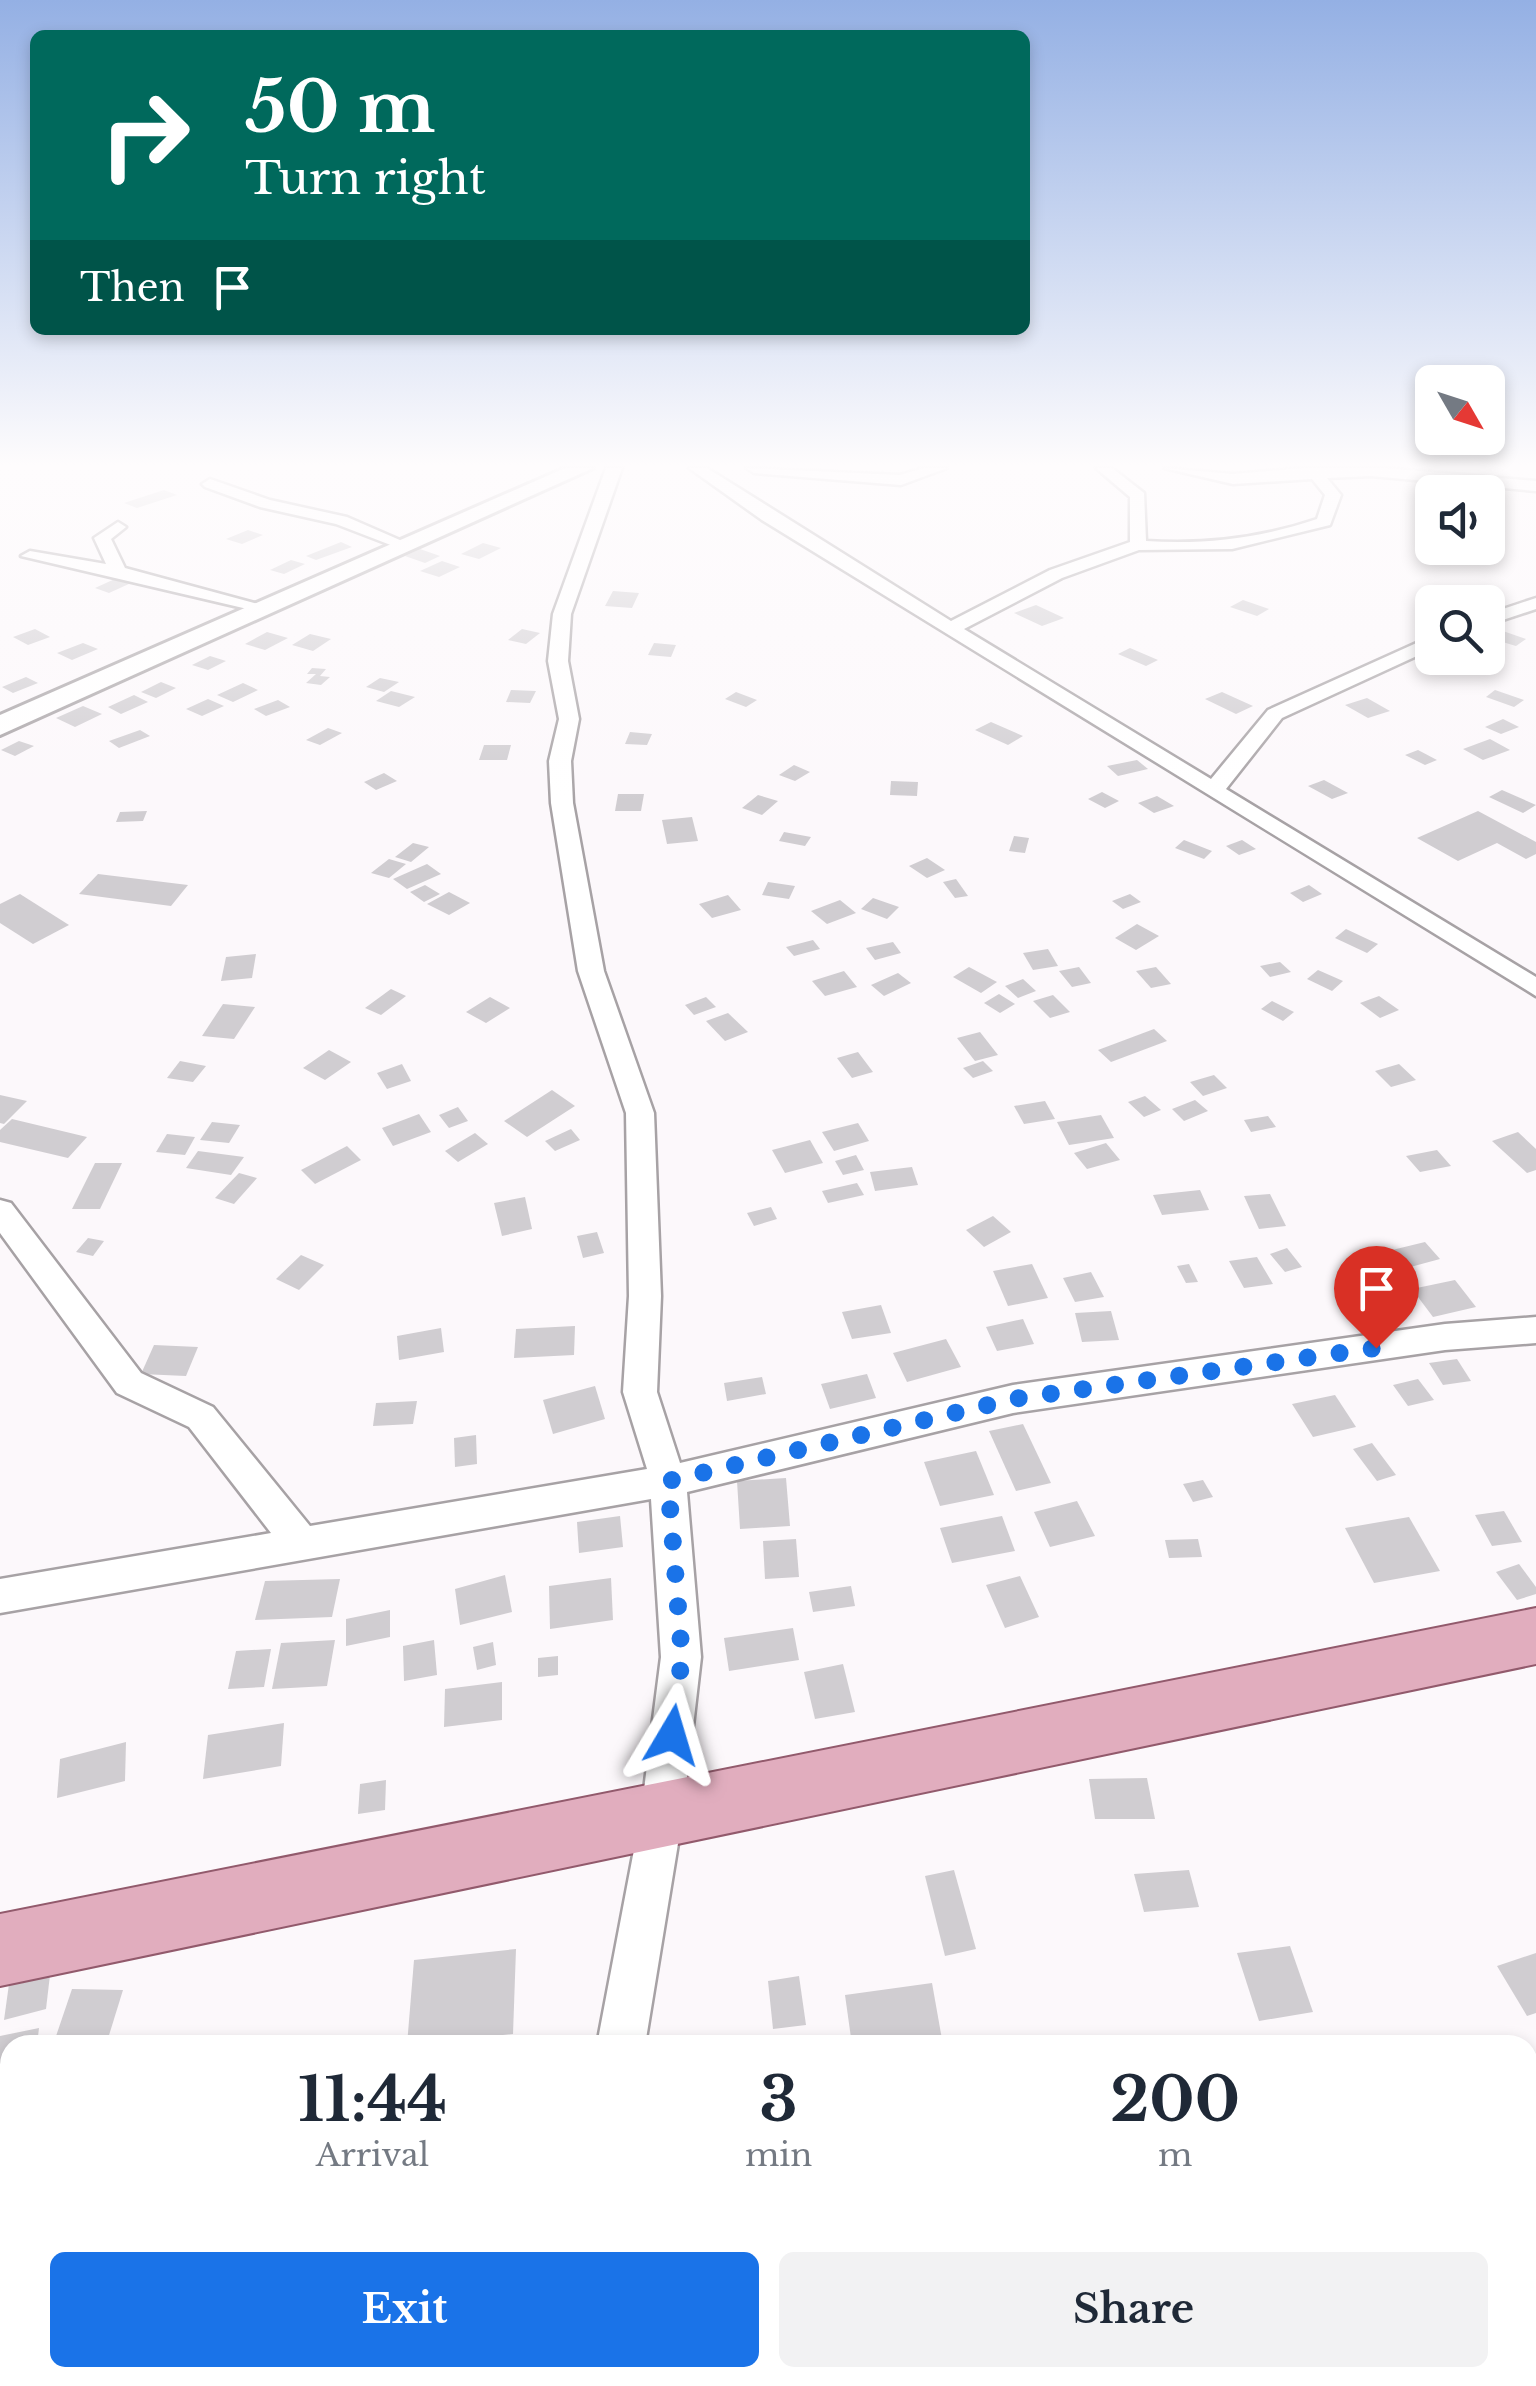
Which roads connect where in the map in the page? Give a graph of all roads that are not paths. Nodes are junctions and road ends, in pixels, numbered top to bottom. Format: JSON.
{"nodes":[{"id":1,"x":151,"y":579,"type":"edge"},
{"id":2,"x":325,"y":579,"type":"edge"},
{"id":3,"x":574,"y":579,"type":"edge"},
{"id":4,"x":873,"y":579,"type":"edge"},
{"id":5,"x":1046,"y":579,"type":"edge"},
{"id":6,"x":1536,"y":603,"type":"edge"},
{"id":7,"x":264,"y":608,"type":"junction"},
{"id":8,"x":1505,"y":614,"type":"edge"},
{"id":9,"x":954,"y":627,"type":"junction"},
{"id":10,"x":1415,"y":650,"type":"edge"},
{"id":11,"x":0,"y":726,"type":"edge"},
{"id":12,"x":1213,"y":792,"type":"junction"},
{"id":13,"x":1536,"y":988,"type":"edge"},
{"id":14,"x":0,"y":1211,"type":"edge"},
{"id":15,"x":1536,"y":1330,"type":"edge"},
{"id":16,"x":668,"y":1481,"type":"junction"},
{"id":17,"x":301,"y":1543,"type":"junction"},
{"id":18,"x":0,"y":1596,"type":"edge"},
{"id":19,"x":1536,"y":1636,"type":"edge"},
{"id":20,"x":662,"y":1814,"type":"junction"},
{"id":21,"x":0,"y":1950,"type":"edge"},
{"id":22,"x":622,"y":2035,"type":"edge"}],
"edges":[{"from":1,"to":7,"type":"street"},
{"from":2,"to":7,"type":"street"},
{"from":3,"to":16,"type":"street"},
{"from":4,"to":9,"type":"street"},
{"from":5,"to":9,"type":"street"},
{"from":6,"to":8,"type":"street"},
{"from":7,"to":11,"type":"street"},
{"from":9,"to":12,"type":"street"},
{"from":10,"to":12,"type":"street"},
{"from":12,"to":13,"type":"street"},
{"from":14,"to":17,"type":"street"},
{"from":15,"to":16,"type":"street"},
{"from":16,"to":17,"type":"street"},
{"from":16,"to":20,"type":"street"},
{"from":17,"to":18,"type":"street"},
{"from":19,"to":20,"type":"main road"},
{"from":20,"to":21,"type":"main road"},
{"from":20,"to":22,"type":"street"}]}
